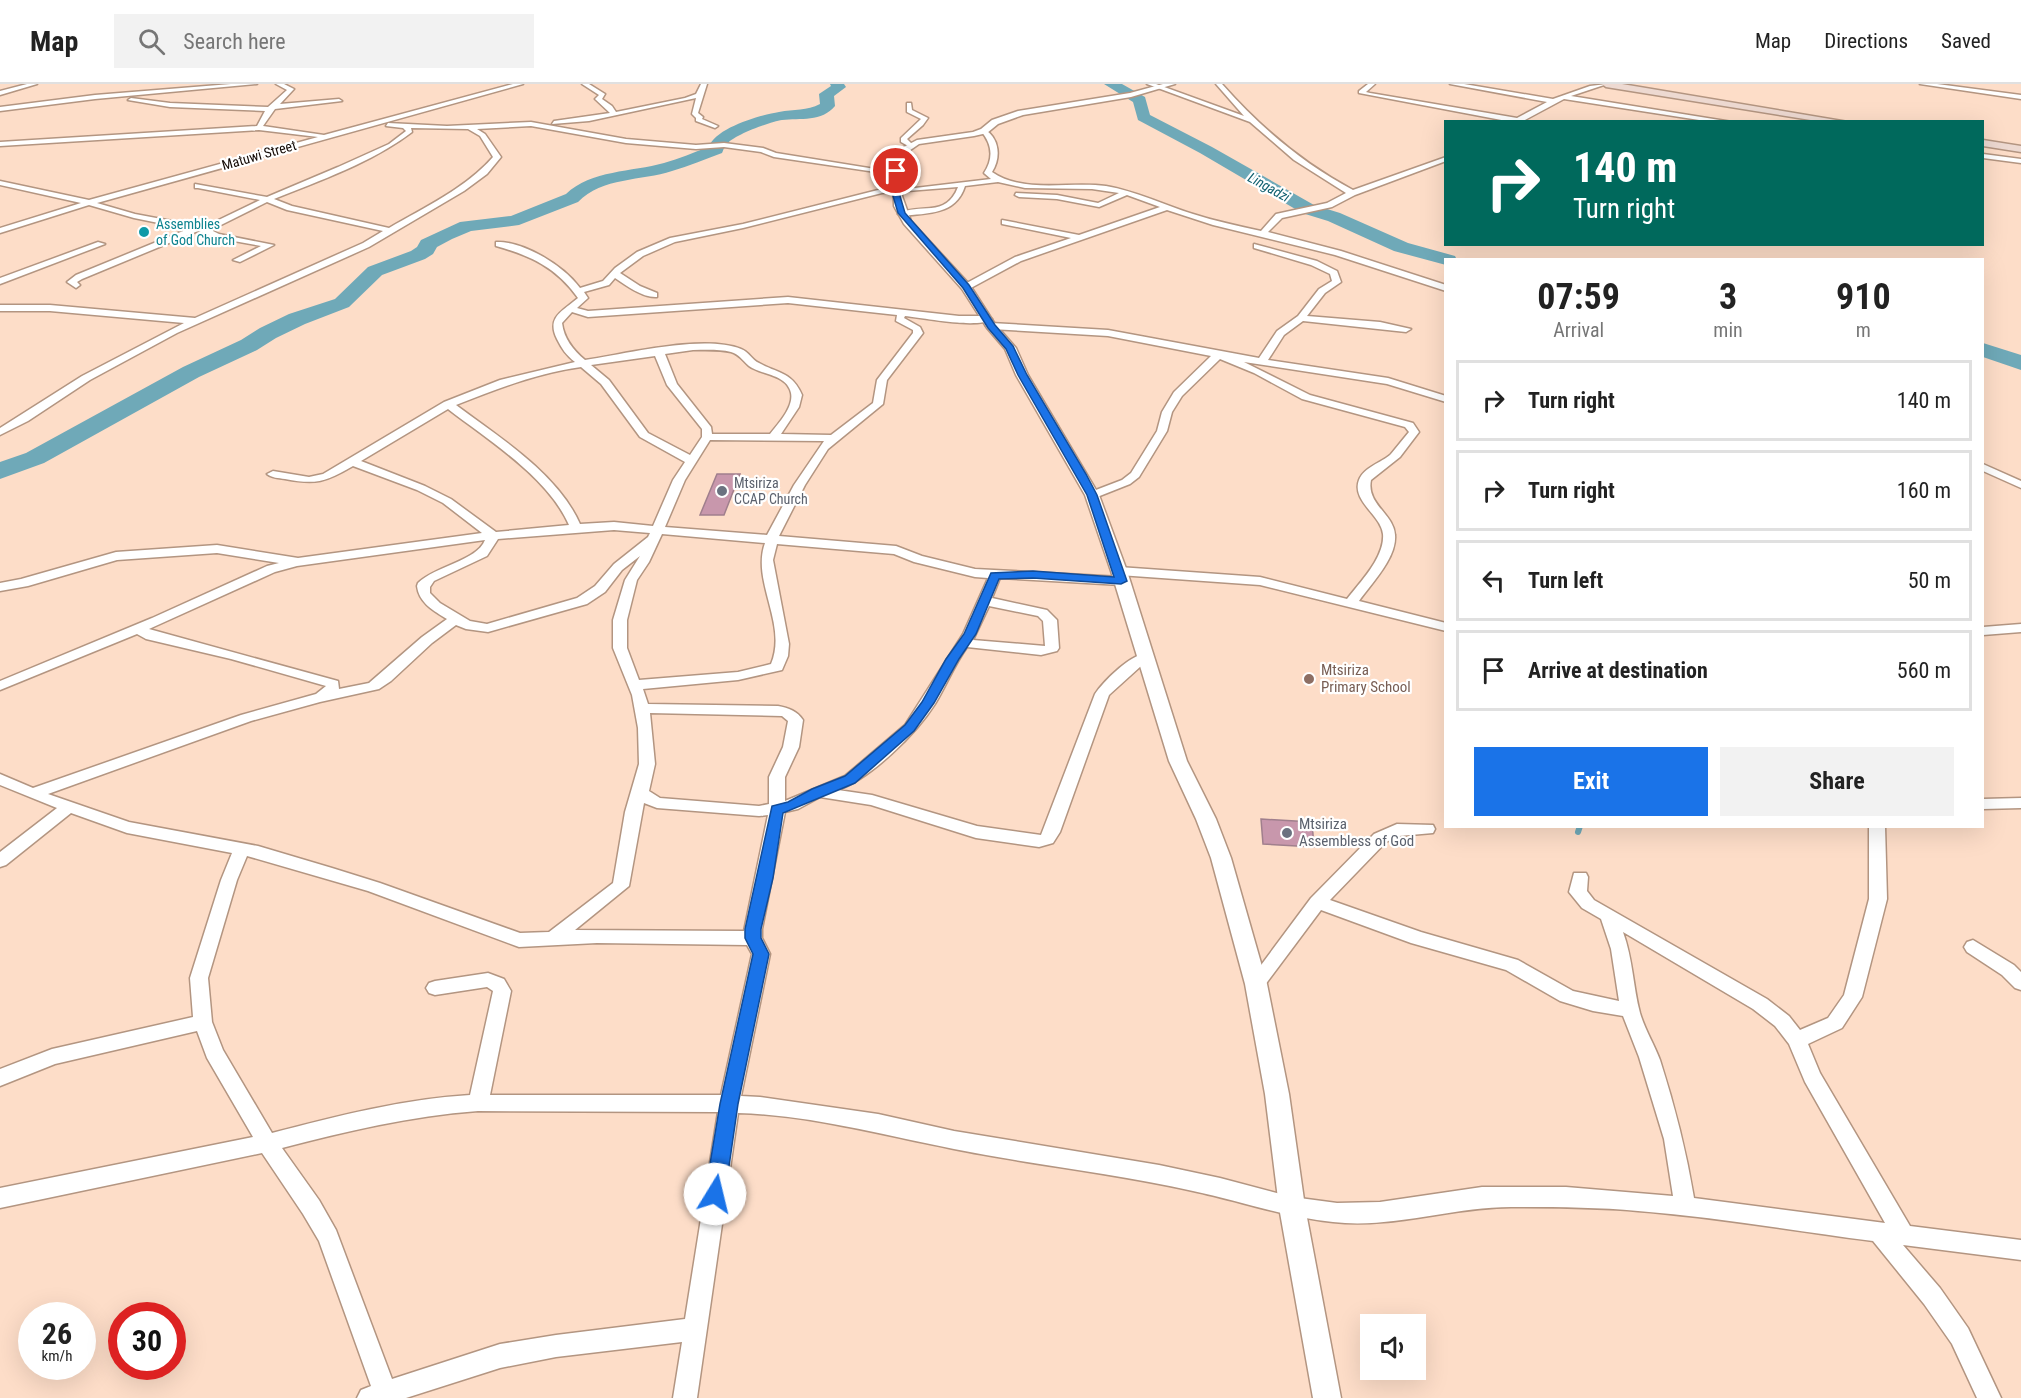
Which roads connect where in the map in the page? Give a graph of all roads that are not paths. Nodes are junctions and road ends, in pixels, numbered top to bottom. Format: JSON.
{"nodes":[{"id":1,"x":34,"y":84,"type":"edge"},
{"id":2,"x":254,"y":84,"type":"edge"},
{"id":3,"x":279,"y":84,"type":"edge"},
{"id":4,"x":520,"y":84,"type":"edge"},
{"id":5,"x":585,"y":84,"type":"edge"},
{"id":6,"x":1219,"y":84,"type":"edge"},
{"id":7,"x":1372,"y":84,"type":"edge"},
{"id":8,"x":1453,"y":84,"type":"edge"},
{"id":9,"x":1605,"y":84,"type":"edge"},
{"id":10,"x":1923,"y":84,"type":"edge"},
{"id":11,"x":2004,"y":84,"type":"edge"},
{"id":12,"x":1161,"y":85,"type":"edge"},
{"id":13,"x":216,"y":86,"type":"edge"},
{"id":14,"x":703,"y":88,"type":"edge"},
{"id":15,"x":0,"y":93,"type":"edge"},
{"id":16,"x":134,"y":94,"type":"junction"},
{"id":17,"x":2003,"y":94,"type":"junction"},
{"id":18,"x":1562,"y":97,"type":"junction"},
{"id":19,"x":2021,"y":97,"type":"edge"},
{"id":20,"x":339,"y":101,"type":"dead end"},
{"id":21,"x":1552,"y":101,"type":"junction"},
{"id":22,"x":909,"y":104,"type":"dead end"},
{"id":23,"x":271,"y":108,"type":"junction"},
{"id":24,"x":0,"y":110,"type":"edge"},
{"id":25,"x":614,"y":114,"type":"junction"},
{"id":26,"x":1251,"y":120,"type":"junction"},
{"id":27,"x":1510,"y":120,"type":"edge"},
{"id":28,"x":1518,"y":120,"type":"edge"},
{"id":29,"x":1716,"y":120,"type":"edge"},
{"id":30,"x":1831,"y":120,"type":"edge"},
{"id":31,"x":373,"y":124,"type":"junction"},
{"id":32,"x":542,"y":125,"type":"junction"},
{"id":33,"x":405,"y":126,"type":"junction"},
{"id":34,"x":715,"y":126,"type":"dead end"},
{"id":35,"x":469,"y":127,"type":"junction"},
{"id":36,"x":259,"y":128,"type":"junction"},
{"id":37,"x":984,"y":131,"type":"junction"},
{"id":38,"x":327,"y":136,"type":"junction"},
{"id":39,"x":1984,"y":143,"type":"edge"},
{"id":40,"x":0,"y":144,"type":"edge"},
{"id":41,"x":910,"y":145,"type":"junction"},
{"id":42,"x":1984,"y":150,"type":"edge"},
{"id":43,"x":2021,"y":150,"type":"edge"},
{"id":44,"x":1984,"y":156,"type":"edge"},
{"id":45,"x":1444,"y":160,"type":"edge"},
{"id":46,"x":2021,"y":161,"type":"edge"},
{"id":47,"x":896,"y":173,"type":"junction"},
{"id":48,"x":998,"y":180,"type":"junction"},
{"id":49,"x":0,"y":183,"type":"edge"},
{"id":50,"x":962,"y":185,"type":"junction"},
{"id":51,"x":198,"y":186,"type":"dead end"},
{"id":52,"x":896,"y":190,"type":"junction"},
{"id":53,"x":1126,"y":193,"type":"junction"},
{"id":54,"x":1352,"y":193,"type":"junction"},
{"id":55,"x":1019,"y":195,"type":"dead end"},
{"id":56,"x":268,"y":200,"type":"junction"},
{"id":57,"x":90,"y":203,"type":"junction"},
{"id":58,"x":1169,"y":207,"type":"junction"},
{"id":59,"x":902,"y":213,"type":"junction"},
{"id":60,"x":1005,"y":222,"type":"dead end"},
{"id":61,"x":201,"y":229,"type":"junction"},
{"id":62,"x":388,"y":230,"type":"junction"},
{"id":63,"x":0,"y":231,"type":"edge"},
{"id":64,"x":1263,"y":233,"type":"junction"},
{"id":65,"x":1077,"y":237,"type":"junction"},
{"id":66,"x":1304,"y":243,"type":"junction"},
{"id":67,"x":101,"y":244,"type":"dead end"},
{"id":68,"x":499,"y":244,"type":"dead end"},
{"id":69,"x":1257,"y":246,"type":"dead end"},
{"id":70,"x":1283,"y":254,"type":"junction"},
{"id":71,"x":237,"y":260,"type":"dead end"},
{"id":72,"x":615,"y":274,"type":"junction"},
{"id":73,"x":0,"y":281,"type":"edge"},
{"id":74,"x":76,"y":285,"type":"dead end"},
{"id":75,"x":966,"y":287,"type":"junction"},
{"id":76,"x":1444,"y":287,"type":"edge"},
{"id":77,"x":579,"y":291,"type":"junction"},
{"id":78,"x":654,"y":295,"type":"dead end"},
{"id":79,"x":0,"y":308,"type":"edge"},
{"id":80,"x":570,"y":309,"type":"junction"},
{"id":81,"x":903,"y":312,"type":"junction"},
{"id":82,"x":1301,"y":318,"type":"junction"},
{"id":83,"x":194,"y":321,"type":"junction"},
{"id":84,"x":989,"y":323,"type":"junction"},
{"id":85,"x":1406,"y":329,"type":"dead end"},
{"id":86,"x":660,"y":354,"type":"junction"},
{"id":87,"x":1220,"y":356,"type":"junction"},
{"id":88,"x":1261,"y":362,"type":"junction"},
{"id":89,"x":584,"y":364,"type":"junction"},
{"id":90,"x":1444,"y":398,"type":"edge"},
{"id":91,"x":448,"y":404,"type":"junction"},
{"id":92,"x":0,"y":432,"type":"edge"},
{"id":93,"x":707,"y":437,"type":"junction"},
{"id":94,"x":774,"y":437,"type":"junction"},
{"id":95,"x":833,"y":438,"type":"junction"},
{"id":96,"x":691,"y":460,"type":"junction"},
{"id":97,"x":354,"y":462,"type":"junction"},
{"id":98,"x":1984,"y":467,"type":"edge"},
{"id":99,"x":273,"y":474,"type":"dead end"},
{"id":100,"x":2021,"y":485,"type":"edge"},
{"id":101,"x":1092,"y":495,"type":"junction"},
{"id":102,"x":576,"y":528,"type":"junction"},
{"id":103,"x":657,"y":533,"type":"junction"},
{"id":104,"x":493,"y":536,"type":"junction"},
{"id":105,"x":771,"y":538,"type":"junction"},
{"id":106,"x":298,"y":562,"type":"junction"},
{"id":107,"x":995,"y":575,"type":"junction"},
{"id":108,"x":1120,"y":576,"type":"junction"},
{"id":109,"x":0,"y":588,"type":"edge"},
{"id":110,"x":985,"y":601,"type":"junction"},
{"id":111,"x":1351,"y":603,"type":"junction"},
{"id":112,"x":456,"y":619,"type":"junction"},
{"id":113,"x":1444,"y":626,"type":"edge"},
{"id":114,"x":2021,"y":628,"type":"edge"},
{"id":115,"x":138,"y":629,"type":"junction"},
{"id":116,"x":1984,"y":631,"type":"edge"},
{"id":117,"x":964,"y":643,"type":"junction"},
{"id":118,"x":1144,"y":657,"type":"junction"},
{"id":119,"x":634,"y":685,"type":"junction"},
{"id":120,"x":0,"y":686,"type":"edge"},
{"id":121,"x":318,"y":698,"type":"junction"},
{"id":122,"x":641,"y":708,"type":"junction"},
{"id":123,"x":0,"y":779,"type":"edge"},
{"id":124,"x":641,"y":790,"type":"junction"},
{"id":125,"x":817,"y":792,"type":"junction"},
{"id":126,"x":32,"y":794,"type":"junction"},
{"id":127,"x":2021,"y":803,"type":"edge"},
{"id":128,"x":1984,"y":804,"type":"edge"},
{"id":129,"x":69,"y":807,"type":"junction"},
{"id":130,"x":777,"y":810,"type":"junction"},
{"id":131,"x":1877,"y":828,"type":"edge"},
{"id":132,"x":1427,"y":829,"type":"dead end"},
{"id":133,"x":242,"y":849,"type":"junction"},
{"id":134,"x":0,"y":861,"type":"edge"},
{"id":135,"x":1580,"y":877,"type":"dead end"},
{"id":136,"x":1317,"y":902,"type":"junction"},
{"id":137,"x":1608,"y":916,"type":"junction"},
{"id":138,"x":753,"y":938,"type":"junction"},
{"id":139,"x":552,"y":939,"type":"junction"},
{"id":140,"x":1973,"y":947,"type":"dead end"},
{"id":141,"x":2021,"y":983,"type":"edge"},
{"id":142,"x":1256,"y":984,"type":"junction"},
{"id":143,"x":435,"y":988,"type":"dead end"},
{"id":144,"x":1630,"y":1010,"type":"junction"},
{"id":145,"x":203,"y":1022,"type":"junction"},
{"id":146,"x":1797,"y":1040,"type":"junction"},
{"id":147,"x":0,"y":1078,"type":"edge"},
{"id":148,"x":478,"y":1103,"type":"junction"},
{"id":149,"x":729,"y":1104,"type":"junction"},
{"id":150,"x":267,"y":1143,"type":"junction"},
{"id":151,"x":0,"y":1198,"type":"edge"},
{"id":152,"x":1685,"y":1206,"type":"junction"},
{"id":153,"x":1292,"y":1208,"type":"junction"},
{"id":154,"x":1877,"y":1230,"type":"junction"},
{"id":155,"x":1904,"y":1234,"type":"junction"},
{"id":156,"x":2021,"y":1250,"type":"edge"},
{"id":157,"x":693,"y":1329,"type":"junction"},
{"id":158,"x":380,"y":1396,"type":"edge"},
{"id":159,"x":685,"y":1398,"type":"edge"},
{"id":160,"x":1327,"y":1398,"type":"edge"},
{"id":161,"x":1989,"y":1398,"type":"edge"}],
"edges":[{"from":1,"to":15,"type":"street"},
{"from":2,"to":13,"type":"street"},
{"from":3,"to":23,"type":"street"},
{"from":4,"to":31,"type":"street","name":"Matuwi Street"},
{"from":5,"to":25,"type":"street"},
{"from":6,"to":26,"type":"street"},
{"from":7,"to":27,"type":"street"},
{"from":8,"to":21,"type":"street"},
{"from":9,"to":18,"type":"street"},
{"from":9,"to":30,"type":"main road"},
{"from":10,"to":17,"type":"street"},
{"from":11,"to":17,"type":"street"},
{"from":12,"to":26,"type":"street"},
{"from":12,"to":37,"type":"street"},
{"from":13,"to":16,"type":"street"},
{"from":14,"to":25,"type":"street"},
{"from":14,"to":34,"type":"street"},
{"from":16,"to":23,"type":"street"},
{"from":16,"to":24,"type":"street"},
{"from":17,"to":19,"type":"street"},
{"from":18,"to":21,"type":"street"},
{"from":18,"to":29,"type":"street"},
{"from":20,"to":23,"type":"street"},
{"from":21,"to":28,"type":"street"},
{"from":22,"to":41,"type":"street"},
{"from":23,"to":36,"type":"street"},
{"from":25,"to":32,"type":"street"},
{"from":26,"to":54,"type":"street"},
{"from":31,"to":33,"type":"street"},
{"from":31,"to":38,"type":"street","name":"Matuwi Street"},
{"from":32,"to":35,"type":"street"},
{"from":32,"to":47,"type":"street"},
{"from":33,"to":35,"type":"street"},
{"from":33,"to":56,"type":"street"},
{"from":35,"to":62,"type":"street"},
{"from":36,"to":38,"type":"street"},
{"from":36,"to":40,"type":"street"},
{"from":37,"to":41,"type":"street"},
{"from":37,"to":48,"type":"street"},
{"from":38,"to":57,"type":"street","name":"Matuwi Street"},
{"from":39,"to":43,"type":"main road"},
{"from":41,"to":47,"type":"street"},
{"from":42,"to":43,"type":"street"},
{"from":44,"to":46,"type":"street"},
{"from":45,"to":54,"type":"street"},
{"from":47,"to":52,"type":"street"},
{"from":48,"to":50,"type":"street"},
{"from":48,"to":53,"type":"street"},
{"from":49,"to":57,"type":"street"},
{"from":50,"to":52,"type":"street"},
{"from":50,"to":59,"type":"street"},
{"from":51,"to":56,"type":"street"},
{"from":52,"to":59,"type":"street"},
{"from":52,"to":72,"type":"street"},
{"from":53,"to":55,"type":"street"},
{"from":53,"to":58,"type":"street"},
{"from":54,"to":64,"type":"street"},
{"from":56,"to":61,"type":"street"},
{"from":56,"to":62,"type":"street"},
{"from":57,"to":61,"type":"street"},
{"from":57,"to":63,"type":"street","name":"Matuwi Street"},
{"from":58,"to":64,"type":"street"},
{"from":58,"to":65,"type":"street"},
{"from":59,"to":75,"type":"street"},
{"from":60,"to":65,"type":"street"},
{"from":61,"to":71,"type":"street"},
{"from":61,"to":74,"type":"street"},
{"from":62,"to":83,"type":"street"},
{"from":64,"to":66,"type":"street"},
{"from":65,"to":75,"type":"street"},
{"from":66,"to":70,"type":"street"},
{"from":66,"to":76,"type":"street"},
{"from":67,"to":73,"type":"street"},
{"from":68,"to":77,"type":"street"},
{"from":69,"to":70,"type":"street"},
{"from":70,"to":82,"type":"street"},
{"from":72,"to":77,"type":"street"},
{"from":72,"to":78,"type":"street"},
{"from":75,"to":84,"type":"street"},
{"from":77,"to":80,"type":"street"},
{"from":79,"to":83,"type":"street"},
{"from":80,"to":81,"type":"street"},
{"from":80,"to":89,"type":"street"},
{"from":81,"to":84,"type":"street"},
{"from":81,"to":95,"type":"street"},
{"from":82,"to":85,"type":"street"},
{"from":82,"to":88,"type":"street"},
{"from":83,"to":92,"type":"street"},
{"from":84,"to":87,"type":"street"},
{"from":84,"to":101,"type":"street"},
{"from":86,"to":89,"type":"street"},
{"from":86,"to":93,"type":"street"},
{"from":86,"to":94,"type":"street"},
{"from":87,"to":88,"type":"street"},
{"from":87,"to":101,"type":"street"},
{"from":87,"to":111,"type":"street"},
{"from":88,"to":90,"type":"street"},
{"from":89,"to":91,"type":"street"},
{"from":89,"to":96,"type":"street"},
{"from":91,"to":97,"type":"street"},
{"from":91,"to":102,"type":"street"},
{"from":93,"to":94,"type":"street"},
{"from":93,"to":96,"type":"street"},
{"from":94,"to":95,"type":"street"},
{"from":95,"to":105,"type":"street"},
{"from":96,"to":103,"type":"street"},
{"from":97,"to":99,"type":"street"},
{"from":97,"to":104,"type":"street"},
{"from":98,"to":100,"type":"street"},
{"from":101,"to":108,"type":"street"},
{"from":102,"to":103,"type":"street"},
{"from":102,"to":104,"type":"street"},
{"from":103,"to":105,"type":"street"},
{"from":103,"to":112,"type":"street"},
{"from":103,"to":119,"type":"street"},
{"from":104,"to":106,"type":"street"},
{"from":104,"to":112,"type":"street"},
{"from":105,"to":107,"type":"street"},
{"from":105,"to":119,"type":"street"},
{"from":106,"to":109,"type":"street"},
{"from":106,"to":115,"type":"street"},
{"from":107,"to":108,"type":"street"},
{"from":107,"to":110,"type":"street"},
{"from":108,"to":111,"type":"street"},
{"from":108,"to":118,"type":"street"},
{"from":110,"to":117,"type":"street"},
{"from":110,"to":117,"type":"street"},
{"from":111,"to":113,"type":"street"},
{"from":112,"to":121,"type":"street"},
{"from":114,"to":116,"type":"street"},
{"from":115,"to":120,"type":"street"},
{"from":115,"to":121,"type":"street"},
{"from":117,"to":125,"type":"street"},
{"from":118,"to":125,"type":"street"},
{"from":118,"to":142,"type":"street"},
{"from":119,"to":122,"type":"street"},
{"from":121,"to":126,"type":"street"},
{"from":122,"to":124,"type":"street"},
{"from":122,"to":130,"type":"street"},
{"from":123,"to":126,"type":"street"},
{"from":124,"to":130,"type":"street"},
{"from":124,"to":139,"type":"street"},
{"from":125,"to":130,"type":"street"},
{"from":126,"to":129,"type":"street"},
{"from":127,"to":128,"type":"street"},
{"from":129,"to":133,"type":"street"},
{"from":129,"to":134,"type":"street"},
{"from":130,"to":138,"type":"street"},
{"from":131,"to":146,"type":"street"},
{"from":132,"to":136,"type":"street"},
{"from":133,"to":139,"type":"street"},
{"from":133,"to":145,"type":"street"},
{"from":135,"to":137,"type":"street"},
{"from":136,"to":142,"type":"street"},
{"from":136,"to":144,"type":"street"},
{"from":137,"to":144,"type":"street"},
{"from":137,"to":146,"type":"street"},
{"from":138,"to":139,"type":"street"},
{"from":138,"to":149,"type":"street"},
{"from":140,"to":141,"type":"street"},
{"from":142,"to":153,"type":"street"},
{"from":143,"to":148,"type":"street"},
{"from":144,"to":152,"type":"street"},
{"from":145,"to":147,"type":"street"},
{"from":145,"to":150,"type":"street"},
{"from":146,"to":155,"type":"street"},
{"from":148,"to":149,"type":"street"},
{"from":148,"to":150,"type":"street"},
{"from":149,"to":153,"type":"street"},
{"from":149,"to":157,"type":"street"},
{"from":150,"to":151,"type":"street"},
{"from":150,"to":158,"type":"street"},
{"from":152,"to":153,"type":"street"},
{"from":152,"to":154,"type":"street"},
{"from":153,"to":160,"type":"street"},
{"from":154,"to":155,"type":"street"},
{"from":154,"to":161,"type":"street"},
{"from":155,"to":156,"type":"street"},
{"from":157,"to":158,"type":"street"},
{"from":157,"to":159,"type":"street"}]}
